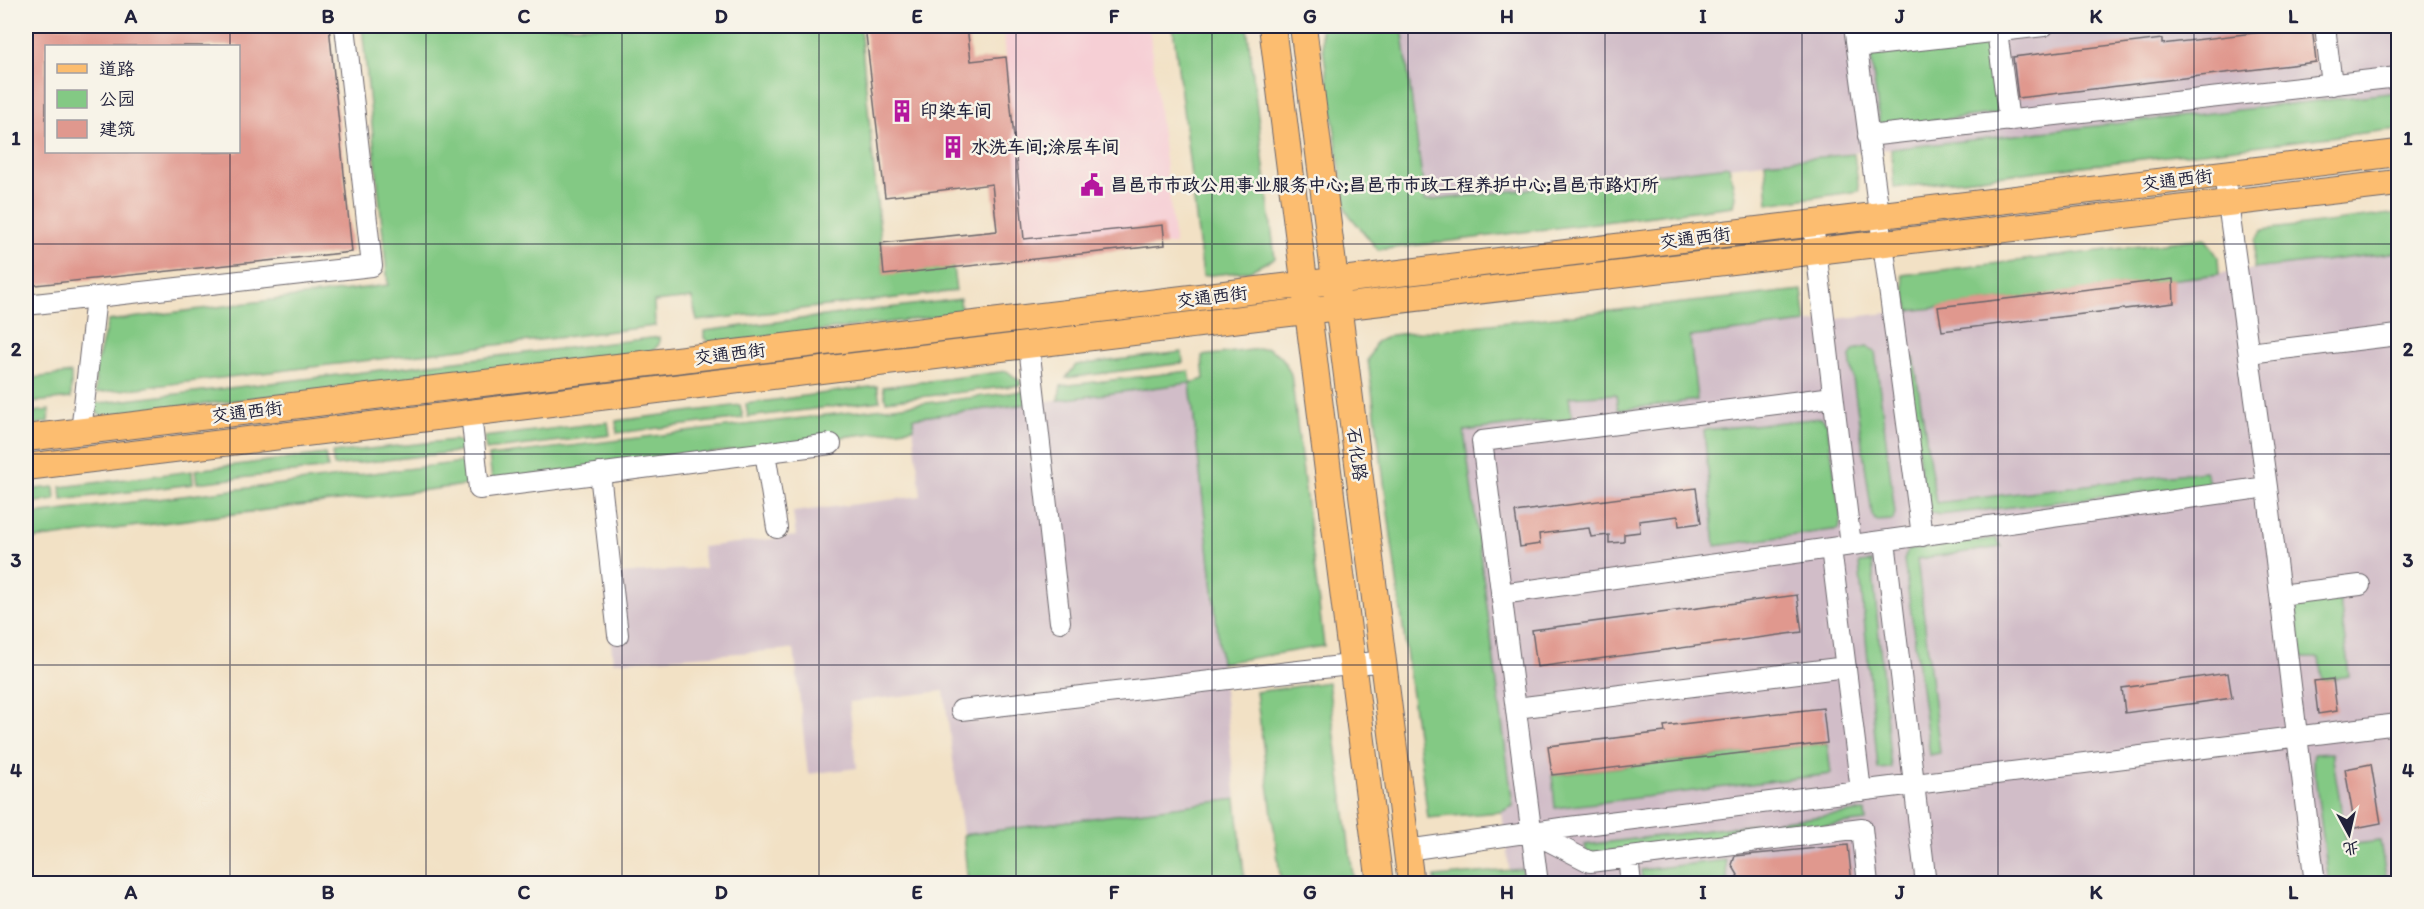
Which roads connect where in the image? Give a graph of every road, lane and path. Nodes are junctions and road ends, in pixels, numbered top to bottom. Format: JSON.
{"nodes":[{"id":1,"x":345,"y":26,"type":"edge"},
{"id":2,"x":1272,"y":26,"type":"edge"},
{"id":3,"x":1303,"y":26,"type":"edge"},
{"id":4,"x":1854,"y":26,"type":"edge"},
{"id":5,"x":2043,"y":26,"type":"edge"},
{"id":6,"x":2325,"y":26,"type":"edge"},
{"id":7,"x":1997,"y":31,"type":"junction"},
{"id":8,"x":1935,"y":32,"type":"edge"},
{"id":9,"x":1857,"y":48,"type":"junction"},
{"id":10,"x":2398,"y":77,"type":"edge"},
{"id":11,"x":2332,"y":85,"type":"junction"},
{"id":12,"x":2009,"y":121,"type":"junction"},
{"id":13,"x":1868,"y":136,"type":"junction"},
{"id":14,"x":2398,"y":153,"type":"edge"},
{"id":15,"x":2224,"y":174,"type":"junction"},
{"id":16,"x":2398,"y":183,"type":"edge"},
{"id":17,"x":2228,"y":203,"type":"junction"},
{"id":18,"x":1878,"y":216,"type":"junction"},
{"id":19,"x":1813,"y":224,"type":"junction"},
{"id":20,"x":1885,"y":243,"type":"junction"},
{"id":21,"x":1816,"y":251,"type":"junction"},
{"id":22,"x":1335,"y":282,"type":"junction"},
{"id":23,"x":1305,"y":285,"type":"junction"},
{"id":24,"x":96,"y":297,"type":"junction"},
{"id":25,"x":26,"y":305,"type":"edge"},
{"id":26,"x":1339,"y":307,"type":"junction"},
{"id":27,"x":1308,"y":312,"type":"junction"},
{"id":28,"x":2398,"y":335,"type":"edge"},
{"id":29,"x":1029,"y":346,"type":"junction"},
{"id":30,"x":2249,"y":353,"type":"junction"},
{"id":31,"x":1833,"y":397,"type":"junction"},
{"id":32,"x":471,"y":413,"type":"junction"},
{"id":33,"x":81,"y":432,"type":"junction"},
{"id":34,"x":26,"y":438,"type":"edge"},
{"id":35,"x":831,"y":444,"type":"dead end"},
{"id":36,"x":765,"y":452,"type":"junction"},
{"id":37,"x":26,"y":467,"type":"edge"},
{"id":38,"x":600,"y":473,"type":"junction"},
{"id":39,"x":2267,"y":487,"type":"junction"},
{"id":40,"x":777,"y":528,"type":"dead end"},
{"id":41,"x":1922,"y":536,"type":"junction"},
{"id":42,"x":1885,"y":541,"type":"junction"},
{"id":43,"x":1841,"y":547,"type":"junction"},
{"id":44,"x":2360,"y":585,"type":"dead end"},
{"id":45,"x":1501,"y":594,"type":"junction"},
{"id":46,"x":2280,"y":595,"type":"junction"},
{"id":47,"x":1060,"y":622,"type":"dead end"},
{"id":48,"x":618,"y":635,"type":"dead end"},
{"id":49,"x":1383,"y":661,"type":"junction"},
{"id":50,"x":1353,"y":664,"type":"junction"},
{"id":51,"x":1846,"y":667,"type":"junction"},
{"id":52,"x":1516,"y":708,"type":"junction"},
{"id":53,"x":961,"y":710,"type":"dead end"},
{"id":54,"x":2398,"y":724,"type":"edge"},
{"id":55,"x":2297,"y":736,"type":"junction"},
{"id":56,"x":1914,"y":785,"type":"junction"},
{"id":57,"x":1861,"y":791,"type":"junction"},
{"id":58,"x":1531,"y":832,"type":"junction"},
{"id":59,"x":1407,"y":850,"type":"junction"},
{"id":60,"x":1628,"y":857,"type":"junction"},
{"id":61,"x":1380,"y":884,"type":"edge"},
{"id":62,"x":1411,"y":884,"type":"edge"},
{"id":63,"x":1538,"y":884,"type":"edge"},
{"id":64,"x":1631,"y":884,"type":"edge"},
{"id":65,"x":1868,"y":884,"type":"edge"},
{"id":66,"x":1926,"y":884,"type":"edge"},
{"id":67,"x":2315,"y":884,"type":"edge"}],
"edges":[{"from":1,"to":24,"type":"lane"},
{"from":2,"to":23,"type":"main road","name":"石化路"},
{"from":3,"to":22,"type":"main road","name":"石化路"},
{"from":4,"to":9,"type":"lane"},
{"from":5,"to":7,"type":"lane"},
{"from":6,"to":11,"type":"lane"},
{"from":7,"to":8,"type":"lane"},
{"from":7,"to":12,"type":"lane"},
{"from":8,"to":9,"type":"lane"},
{"from":9,"to":13,"type":"lane"},
{"from":10,"to":11,"type":"lane"},
{"from":11,"to":12,"type":"lane"},
{"from":12,"to":13,"type":"lane"},
{"from":13,"to":18,"type":"lane"},
{"from":14,"to":15,"type":"main road","name":"交通西街"},
{"from":15,"to":17,"type":"lane"},
{"from":15,"to":18,"type":"main road","name":"交通西街"},
{"from":16,"to":17,"type":"main road","name":"交通西街"},
{"from":17,"to":20,"type":"main road","name":"交通西街"},
{"from":17,"to":30,"type":"lane"},
{"from":18,"to":19,"type":"main road","name":"交通西街"},
{"from":18,"to":20,"type":"lane"},
{"from":19,"to":21,"type":"lane"},
{"from":19,"to":22,"type":"main road","name":"交通西街"},
{"from":20,"to":21,"type":"main road","name":"交通西街"},
{"from":20,"to":41,"type":"lane"},
{"from":21,"to":26,"type":"main road","name":"交通西街"},
{"from":21,"to":31,"type":"lane"},
{"from":22,"to":23,"type":"main road","name":"交通西街"},
{"from":22,"to":26,"type":"main road","name":"石化路"},
{"from":23,"to":27,"type":"main road","name":"石化路"},
{"from":23,"to":33,"type":"main road","name":"交通西街"},
{"from":24,"to":25,"type":"lane"},
{"from":24,"to":33,"type":"lane"},
{"from":26,"to":27,"type":"main road","name":"交通西街"},
{"from":26,"to":49,"type":"main road","name":"石化路"},
{"from":27,"to":29,"type":"main road","name":"交通西街"},
{"from":27,"to":50,"type":"main road","name":"石化路"},
{"from":28,"to":30,"type":"lane"},
{"from":29,"to":32,"type":"main road","name":"交通西街"},
{"from":29,"to":47,"type":"lane"},
{"from":30,"to":39,"type":"lane"},
{"from":31,"to":43,"type":"lane"},
{"from":31,"to":45,"type":"lane"},
{"from":32,"to":37,"type":"main road","name":"交通西街"},
{"from":32,"to":38,"type":"lane"},
{"from":33,"to":34,"type":"main road","name":"交通西街"},
{"from":35,"to":36,"type":"lane"},
{"from":36,"to":38,"type":"lane"},
{"from":36,"to":40,"type":"lane"},
{"from":38,"to":48,"type":"lane"},
{"from":39,"to":41,"type":"lane"},
{"from":39,"to":46,"type":"lane"},
{"from":41,"to":42,"type":"lane"},
{"from":42,"to":43,"type":"lane"},
{"from":42,"to":56,"type":"lane"},
{"from":43,"to":45,"type":"lane"},
{"from":43,"to":51,"type":"lane"},
{"from":44,"to":46,"type":"lane"},
{"from":45,"to":52,"type":"lane"},
{"from":46,"to":55,"type":"lane"},
{"from":49,"to":50,"type":"lane"},
{"from":49,"to":59,"type":"main road","name":"石化路"},
{"from":50,"to":53,"type":"lane"},
{"from":50,"to":61,"type":"main road","name":"石化路"},
{"from":51,"to":52,"type":"lane"},
{"from":51,"to":57,"type":"lane"},
{"from":52,"to":58,"type":"lane"},
{"from":54,"to":55,"type":"lane"},
{"from":55,"to":56,"type":"lane"},
{"from":55,"to":67,"type":"lane"},
{"from":56,"to":57,"type":"lane"},
{"from":56,"to":66,"type":"lane"},
{"from":57,"to":58,"type":"lane"},
{"from":58,"to":59,"type":"lane"},
{"from":58,"to":60,"type":"lane"},
{"from":58,"to":63,"type":"lane"},
{"from":59,"to":62,"type":"main road","name":"石化路"},
{"from":60,"to":64,"type":"lane"},
{"from":60,"to":65,"type":"lane"}]}
